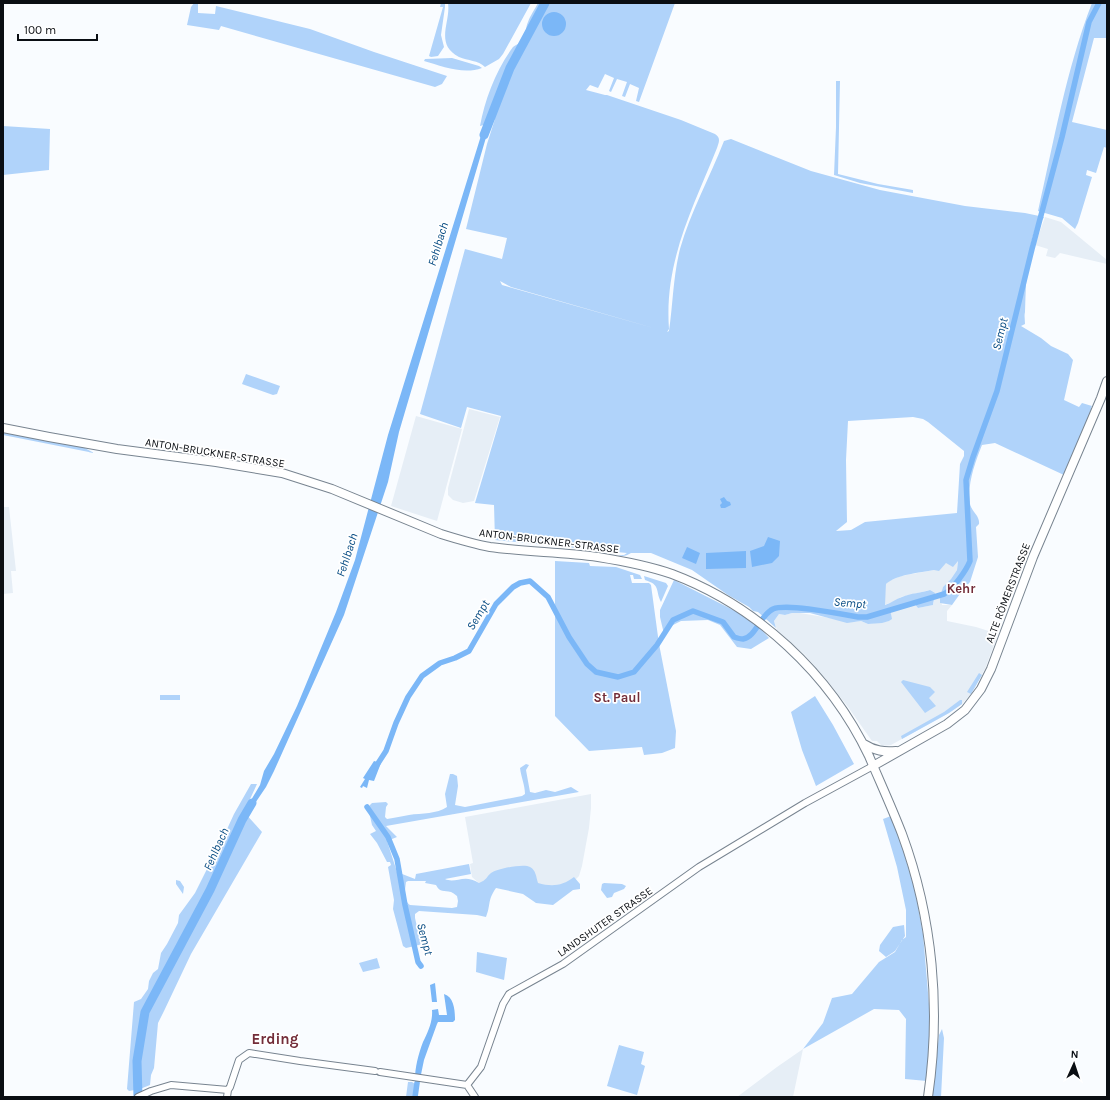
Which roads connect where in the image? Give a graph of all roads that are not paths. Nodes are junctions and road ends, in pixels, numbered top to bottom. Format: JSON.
{"nodes":[{"id":1,"x":1107,"y":381,"type":"edge"},
{"id":2,"x":3,"y":428,"type":"edge"},
{"id":3,"x":863,"y":743,"type":"junction"},
{"id":4,"x":899,"y":751,"type":"junction"},
{"id":5,"x":873,"y":766,"type":"junction"},
{"id":6,"x":467,"y":1085,"type":"junction"},
{"id":7,"x":228,"y":1090,"type":"junction"},
{"id":8,"x":141,"y":1095,"type":"edge"},
{"id":9,"x":227,"y":1097,"type":"edge"},
{"id":10,"x":475,"y":1097,"type":"edge"},
{"id":11,"x":928,"y":1097,"type":"edge"}],
"edges":[{"from":1,"to":4,"type":"main road","name":"ALTE RÖMERSTRASSE"},
{"from":2,"to":3,"type":"main road","name":"ANTON-BRUCKNER-STRASSE"},
{"from":3,"to":4,"type":"main road"},
{"from":3,"to":5,"type":"main road","name":"ANTON-BRUCKNER-STRASSE"},
{"from":4,"to":5,"type":"main road","name":"ALTE RÖMERSTRASSE"},
{"from":5,"to":6,"type":"street","name":"LANDSHUTER STRASSE"},
{"from":5,"to":11,"type":"main road","name":"ANTON-BRUCKNER-STRASSE"},
{"from":6,"to":7,"type":"street"},
{"from":6,"to":10,"type":"street"},
{"from":7,"to":8,"type":"street"},
{"from":7,"to":9,"type":"street"}]}
